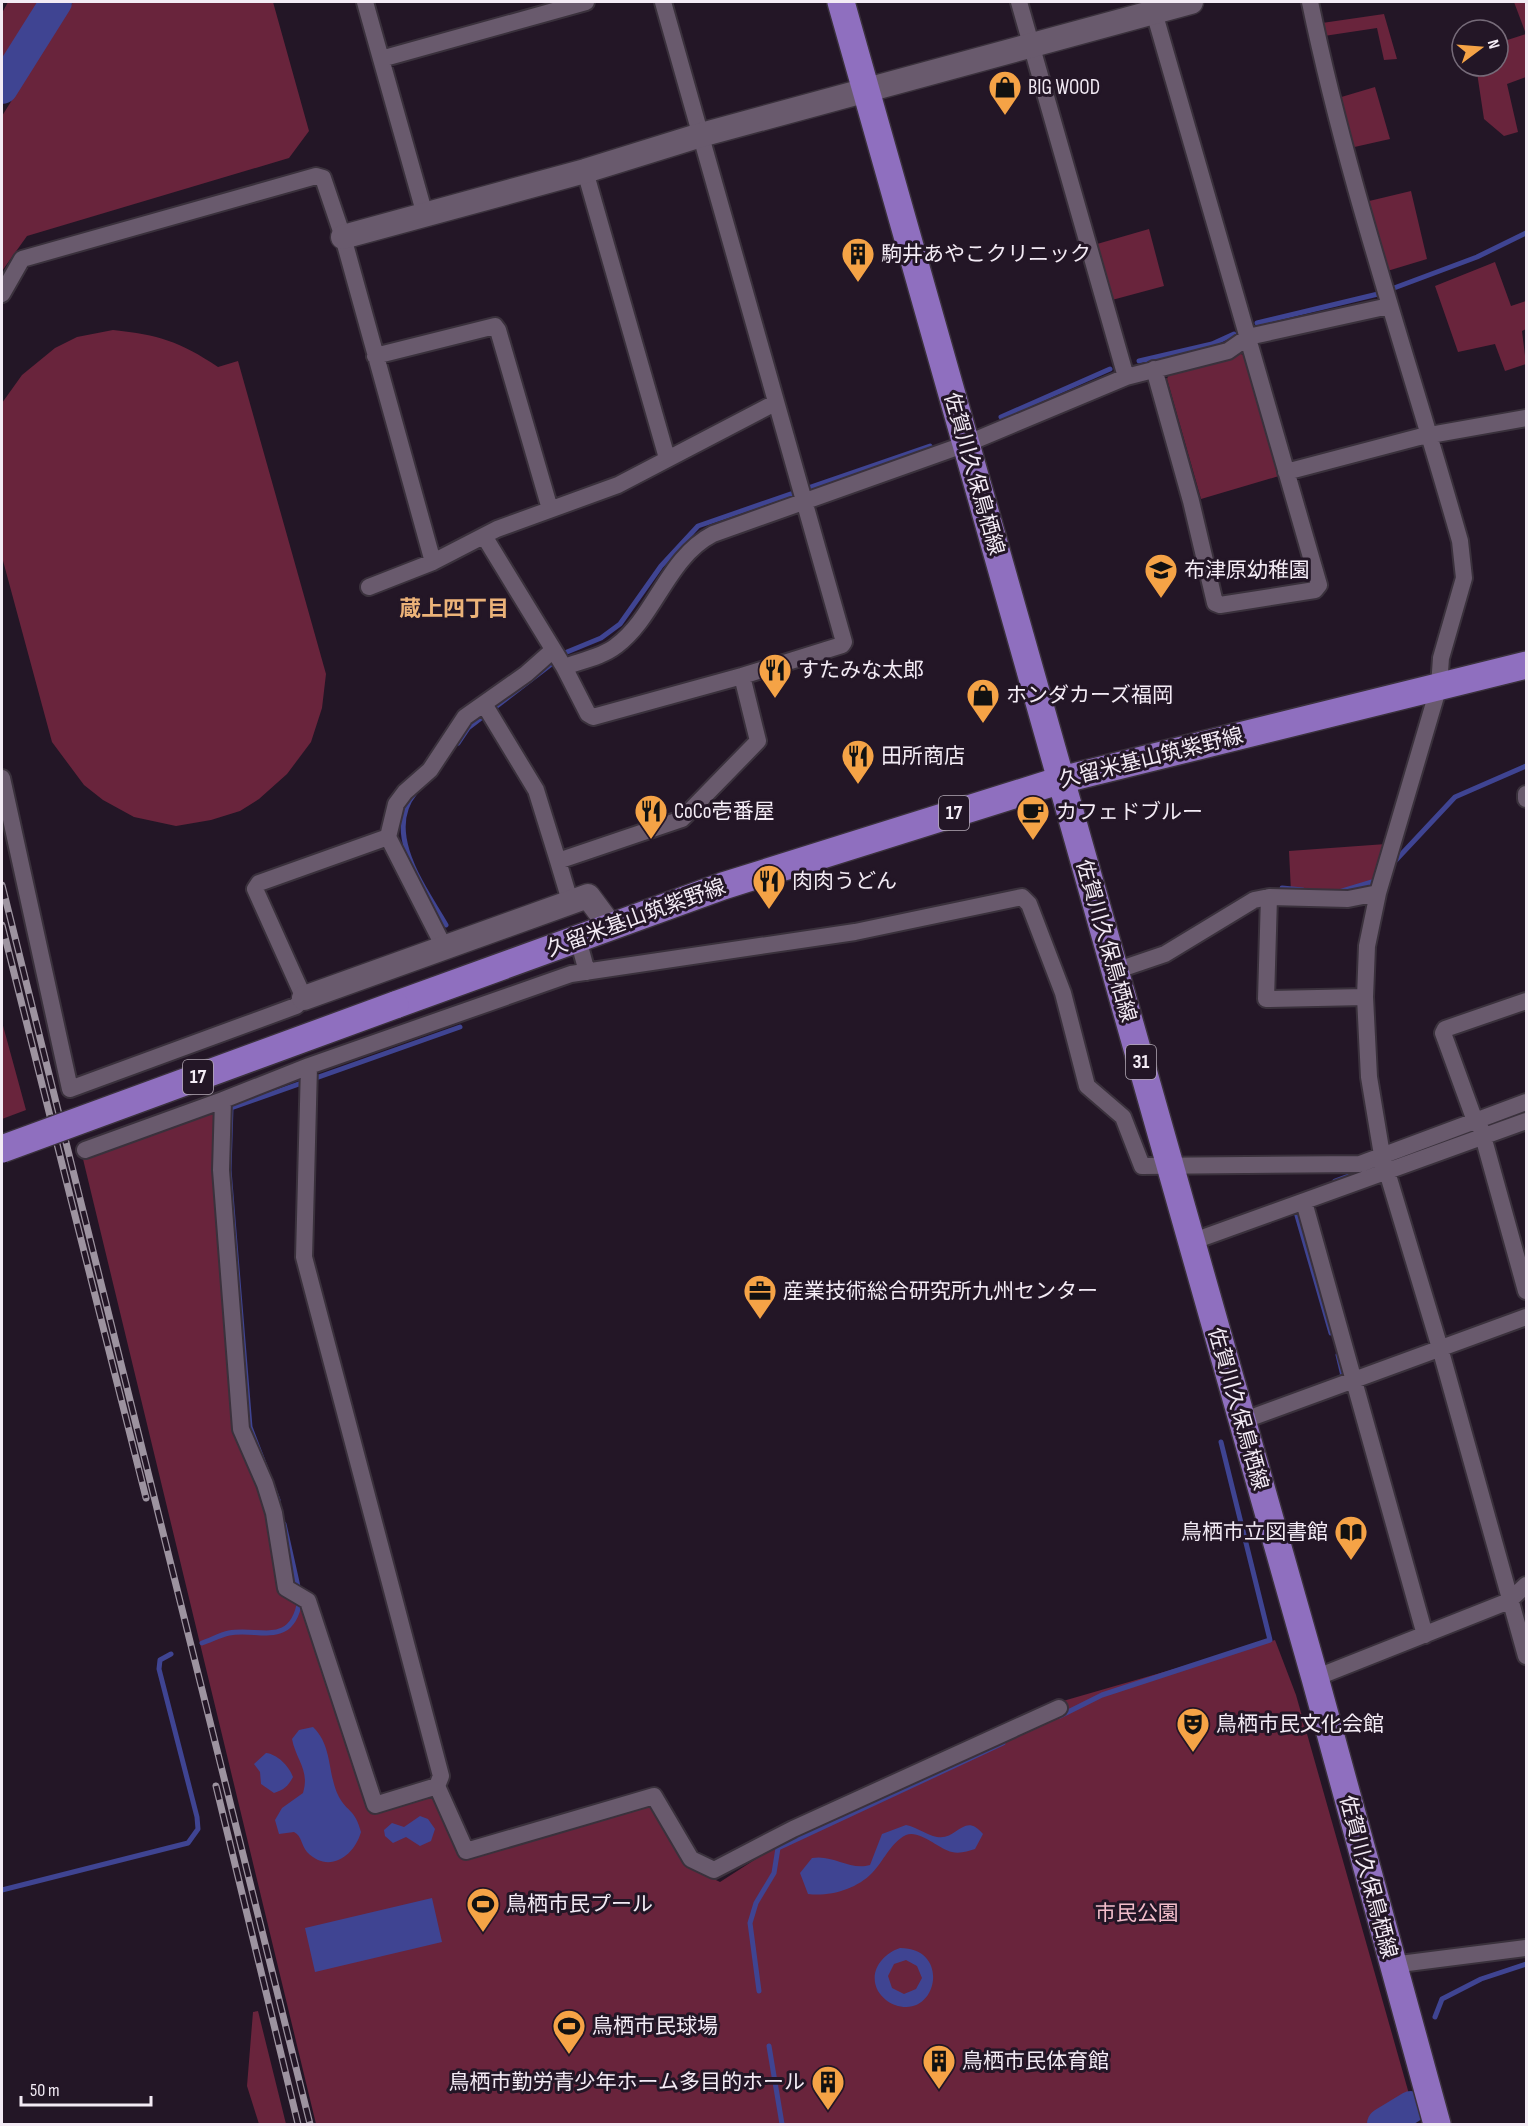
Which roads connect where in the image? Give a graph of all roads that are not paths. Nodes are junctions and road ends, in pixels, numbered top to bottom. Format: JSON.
{"nodes":[{"id":1,"x":365,"y":2,"type":"edge"},
{"id":2,"x":586,"y":2,"type":"edge"},
{"id":3,"x":663,"y":2,"type":"edge"},
{"id":4,"x":841,"y":2,"type":"edge"},
{"id":5,"x":1019,"y":2,"type":"edge"},
{"id":6,"x":1191,"y":2,"type":"edge"},
{"id":7,"x":1310,"y":2,"type":"edge"},
{"id":8,"x":1154,"y":12,"type":"junction"},
{"id":9,"x":1031,"y":45,"type":"junction"},
{"id":10,"x":381,"y":59,"type":"junction"},
{"id":11,"x":866,"y":90,"type":"junction"},
{"id":12,"x":701,"y":135,"type":"junction"},
{"id":13,"x":585,"y":171,"type":"junction"},
{"id":14,"x":424,"y":215,"type":"junction"},
{"id":15,"x":343,"y":237,"type":"junction"},
{"id":16,"x":2,"y":294,"type":"edge"},
{"id":17,"x":1388,"y":302,"type":"junction"},
{"id":18,"x":1248,"y":337,"type":"junction"},
{"id":19,"x":375,"y":356,"type":"junction"},
{"id":20,"x":1155,"y":369,"type":"junction"},
{"id":21,"x":1126,"y":377,"type":"junction"},
{"id":22,"x":775,"y":403,"type":"junction"},
{"id":23,"x":1527,"y":418,"type":"edge"},
{"id":24,"x":1430,"y":437,"type":"junction"},
{"id":25,"x":966,"y":444,"type":"junction"},
{"id":26,"x":667,"y":458,"type":"junction"},
{"id":27,"x":1286,"y":472,"type":"junction"},
{"id":28,"x":801,"y":493,"type":"junction"},
{"id":29,"x":550,"y":509,"type":"junction"},
{"id":30,"x":484,"y":536,"type":"junction"},
{"id":31,"x":433,"y":562,"type":"junction"},
{"id":32,"x":369,"y":588,"type":"dead end"},
{"id":33,"x":558,"y":659,"type":"junction"},
{"id":34,"x":1527,"y":665,"type":"edge"},
{"id":35,"x":742,"y":676,"type":"junction"},
{"id":36,"x":1439,"y":686,"type":"junction"},
{"id":37,"x":488,"y":710,"type":"junction"},
{"id":38,"x":2,"y":778,"type":"edge"},
{"id":39,"x":1061,"y":780,"type":"junction"},
{"id":40,"x":1527,"y":794,"type":"edge"},
{"id":41,"x":1527,"y":799,"type":"edge"},
{"id":42,"x":388,"y":837,"type":"junction"},
{"id":43,"x":558,"y":861,"type":"junction"},
{"id":44,"x":1378,"y":893,"type":"junction"},
{"id":45,"x":1269,"y":897,"type":"junction"},
{"id":46,"x":570,"y":901,"type":"junction"},
{"id":47,"x":611,"y":927,"type":"junction"},
{"id":48,"x":578,"y":939,"type":"junction"},
{"id":49,"x":444,"y":947,"type":"junction"},
{"id":50,"x":1115,"y":971,"type":"junction"},
{"id":51,"x":587,"y":972,"type":"junction"},
{"id":52,"x":1365,"y":997,"type":"junction"},
{"id":53,"x":304,"y":998,"type":"junction"},
{"id":54,"x":1527,"y":1001,"type":"edge"},
{"id":55,"x":309,"y":1066,"type":"junction"},
{"id":56,"x":223,"y":1100,"type":"junction"},
{"id":57,"x":1527,"y":1102,"type":"edge"},
{"id":58,"x":1477,"y":1120,"type":"junction"},
{"id":59,"x":1527,"y":1121,"type":"edge"},
{"id":60,"x":1484,"y":1137,"type":"junction"},
{"id":61,"x":2,"y":1149,"type":"edge"},
{"id":62,"x":85,"y":1150,"type":"dead end"},
{"id":63,"x":1382,"y":1155,"type":"junction"},
{"id":64,"x":1170,"y":1164,"type":"junction"},
{"id":65,"x":1389,"y":1173,"type":"junction"},
{"id":66,"x":1304,"y":1202,"type":"junction"},
{"id":67,"x":1191,"y":1242,"type":"junction"},
{"id":68,"x":1527,"y":1291,"type":"edge"},
{"id":69,"x":1527,"y":1317,"type":"edge"},
{"id":70,"x":1440,"y":1348,"type":"junction"},
{"id":71,"x":1352,"y":1380,"type":"junction"},
{"id":72,"x":1242,"y":1421,"type":"junction"},
{"id":73,"x":1527,"y":1586,"type":"edge"},
{"id":74,"x":1509,"y":1601,"type":"junction"},
{"id":75,"x":1425,"y":1635,"type":"junction"},
{"id":76,"x":1527,"y":1656,"type":"edge"},
{"id":77,"x":1315,"y":1678,"type":"junction"},
{"id":78,"x":1059,"y":1708,"type":"dead end"},
{"id":79,"x":437,"y":1786,"type":"junction"},
{"id":80,"x":1527,"y":1948,"type":"edge"},
{"id":81,"x":1392,"y":1965,"type":"junction"},
{"id":82,"x":1437,"y":2124,"type":"edge"}],
"edges":[{"from":1,"to":10,"type":"street"},
{"from":2,"to":10,"type":"street"},
{"from":3,"to":12,"type":"street"},
{"from":4,"to":11,"type":"main road","name":"佐賀川久保鳥栖線","number":"31"},
{"from":5,"to":9,"type":"street"},
{"from":6,"to":8,"type":"street"},
{"from":7,"to":17,"type":"street"},
{"from":8,"to":9,"type":"street"},
{"from":8,"to":18,"type":"street"},
{"from":9,"to":11,"type":"street"},
{"from":9,"to":21,"type":"street"},
{"from":10,"to":14,"type":"street"},
{"from":11,"to":12,"type":"street"},
{"from":11,"to":25,"type":"main road","name":"佐賀川久保鳥栖線","number":"31"},
{"from":12,"to":13,"type":"street"},
{"from":12,"to":22,"type":"street"},
{"from":13,"to":14,"type":"street"},
{"from":13,"to":26,"type":"street"},
{"from":14,"to":15,"type":"street"},
{"from":15,"to":16,"type":"street"},
{"from":15,"to":19,"type":"street"},
{"from":17,"to":18,"type":"street"},
{"from":17,"to":24,"type":"street"},
{"from":18,"to":20,"type":"street"},
{"from":18,"to":27,"type":"street"},
{"from":19,"to":29,"type":"street"},
{"from":19,"to":31,"type":"street"},
{"from":20,"to":21,"type":"street"},
{"from":20,"to":27,"type":"street"},
{"from":21,"to":25,"type":"street"},
{"from":22,"to":26,"type":"street"},
{"from":22,"to":28,"type":"street"},
{"from":23,"to":24,"type":"street"},
{"from":24,"to":27,"type":"street"},
{"from":24,"to":36,"type":"street"},
{"from":25,"to":28,"type":"street"},
{"from":25,"to":39,"type":"main road","name":"佐賀川久保鳥栖線","number":"31"},
{"from":26,"to":29,"type":"street"},
{"from":28,"to":33,"type":"street"},
{"from":28,"to":35,"type":"street"},
{"from":29,"to":30,"type":"street"},
{"from":30,"to":31,"type":"street"},
{"from":30,"to":33,"type":"street"},
{"from":31,"to":32,"type":"street"},
{"from":33,"to":35,"type":"street"},
{"from":33,"to":37,"type":"street"},
{"from":34,"to":36,"type":"main road","name":"久留米基山筑紫野線","number":"17"},
{"from":35,"to":43,"type":"street"},
{"from":36,"to":39,"type":"main road","name":"久留米基山筑紫野線","number":"17"},
{"from":36,"to":44,"type":"street"},
{"from":37,"to":42,"type":"street"},
{"from":37,"to":43,"type":"street"},
{"from":38,"to":53,"type":"street"},
{"from":39,"to":47,"type":"main road","name":"久留米基山筑紫野線","number":"17"},
{"from":39,"to":50,"type":"main road","name":"佐賀川久保鳥栖線","number":"31"},
{"from":40,"to":41,"type":"street"},
{"from":42,"to":49,"type":"street"},
{"from":42,"to":53,"type":"street"},
{"from":43,"to":46,"type":"street"},
{"from":44,"to":45,"type":"street"},
{"from":44,"to":52,"type":"street"},
{"from":45,"to":50,"type":"street"},
{"from":45,"to":52,"type":"street"},
{"from":46,"to":47,"type":"street"},
{"from":46,"to":49,"type":"street"},
{"from":47,"to":48,"type":"main road","name":"久留米基山筑紫野線","number":"17"},
{"from":48,"to":51,"type":"street"},
{"from":48,"to":61,"type":"main road","name":"久留米基山筑紫野線","number":"17","bridge":true},
{"from":49,"to":53,"type":"street"},
{"from":50,"to":64,"type":"main road","name":"佐賀川久保鳥栖線","number":"31"},
{"from":51,"to":55,"type":"street"},
{"from":51,"to":64,"type":"street"},
{"from":52,"to":63,"type":"street"},
{"from":54,"to":58,"type":"street"},
{"from":55,"to":56,"type":"street"},
{"from":55,"to":79,"type":"street"},
{"from":56,"to":62,"type":"street"},
{"from":56,"to":79,"type":"street"},
{"from":57,"to":58,"type":"street"},
{"from":58,"to":60,"type":"street"},
{"from":58,"to":63,"type":"street"},
{"from":59,"to":60,"type":"street"},
{"from":60,"to":65,"type":"street"},
{"from":60,"to":68,"type":"street"},
{"from":63,"to":64,"type":"street"},
{"from":63,"to":65,"type":"street"},
{"from":64,"to":67,"type":"main road","name":"佐賀川久保鳥栖線","number":"31"},
{"from":65,"to":66,"type":"street"},
{"from":65,"to":70,"type":"street"},
{"from":66,"to":67,"type":"street"},
{"from":66,"to":71,"type":"street"},
{"from":67,"to":72,"type":"main road","name":"佐賀川久保鳥栖線","number":"31"},
{"from":69,"to":70,"type":"street"},
{"from":70,"to":71,"type":"street"},
{"from":70,"to":74,"type":"street"},
{"from":71,"to":72,"type":"street"},
{"from":71,"to":75,"type":"street"},
{"from":72,"to":77,"type":"main road","name":"佐賀川久保鳥栖線","number":"31"},
{"from":73,"to":74,"type":"street"},
{"from":74,"to":75,"type":"street"},
{"from":74,"to":76,"type":"street"},
{"from":75,"to":77,"type":"street"},
{"from":77,"to":81,"type":"main road","name":"佐賀川久保鳥栖線","number":"31"},
{"from":78,"to":79,"type":"street"},
{"from":80,"to":81,"type":"street"},
{"from":81,"to":82,"type":"main road","name":"佐賀川久保鳥栖線","number":"31"}]}
